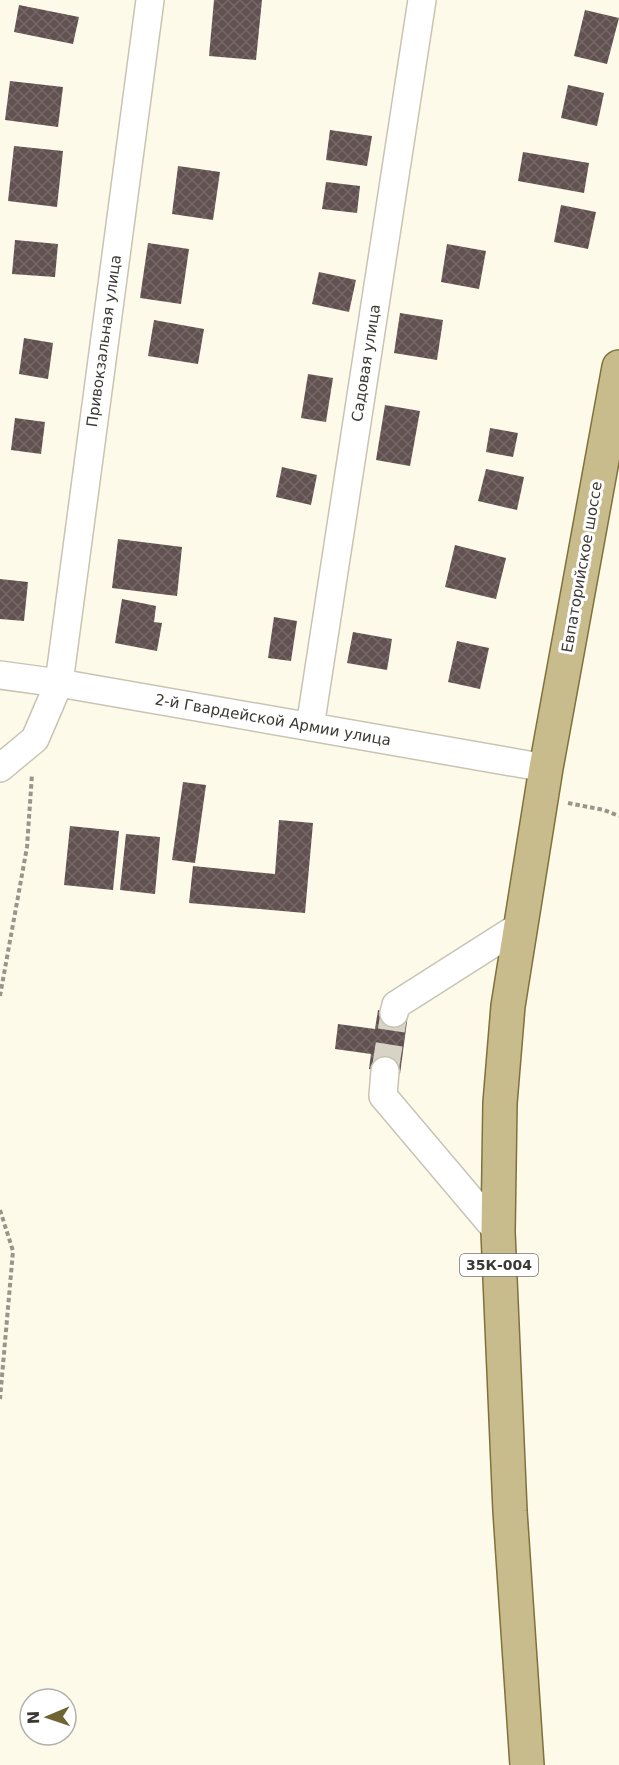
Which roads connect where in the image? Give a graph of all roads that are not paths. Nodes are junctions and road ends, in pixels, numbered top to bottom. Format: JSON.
{"nodes":[{"id":1,"x":150,"y":0,"type":"edge"},
{"id":2,"x":422,"y":0,"type":"edge"},
{"id":3,"x":619,"y":367,"type":"edge"},
{"id":4,"x":0,"y":675,"type":"edge"},
{"id":5,"x":59,"y":683,"type":"junction"},
{"id":6,"x":310,"y":727,"type":"junction"},
{"id":7,"x":0,"y":768,"type":"edge"},
{"id":8,"x":544,"y":783,"type":"junction"},
{"id":9,"x":520,"y":926,"type":"junction"},
{"id":10,"x":394,"y":1013,"type":"tunnel mouth"},
{"id":11,"x":385,"y":1071,"type":"tunnel mouth"},
{"id":12,"x":498,"y":1232,"type":"junction"},
{"id":13,"x":527,"y":1765,"type":"edge"}],
"edges":[{"from":1,"to":5,"type":"street","name":"Привокзальная улица"},
{"from":2,"to":6,"type":"street","name":"Садовая улица"},
{"from":3,"to":8,"type":"main road","name":"Евпаторийское шоссе","number":"35К-004"},
{"from":4,"to":5,"type":"street","name":"2-й Гвардейской Армии улица"},
{"from":5,"to":6,"type":"street","name":"2-й Гвардейской Армии улица"},
{"from":5,"to":7,"type":"street","name":"Привокзальная улица"},
{"from":6,"to":8,"type":"street","name":"2-й Гвардейской Армии улица"},
{"from":8,"to":9,"type":"main road","number":"35К-004"},
{"from":9,"to":10,"type":"street"},
{"from":9,"to":12,"type":"main road","number":"35К-004"},
{"from":11,"to":12,"type":"street"},
{"from":12,"to":13,"type":"main road","number":"35К-004"}]}
